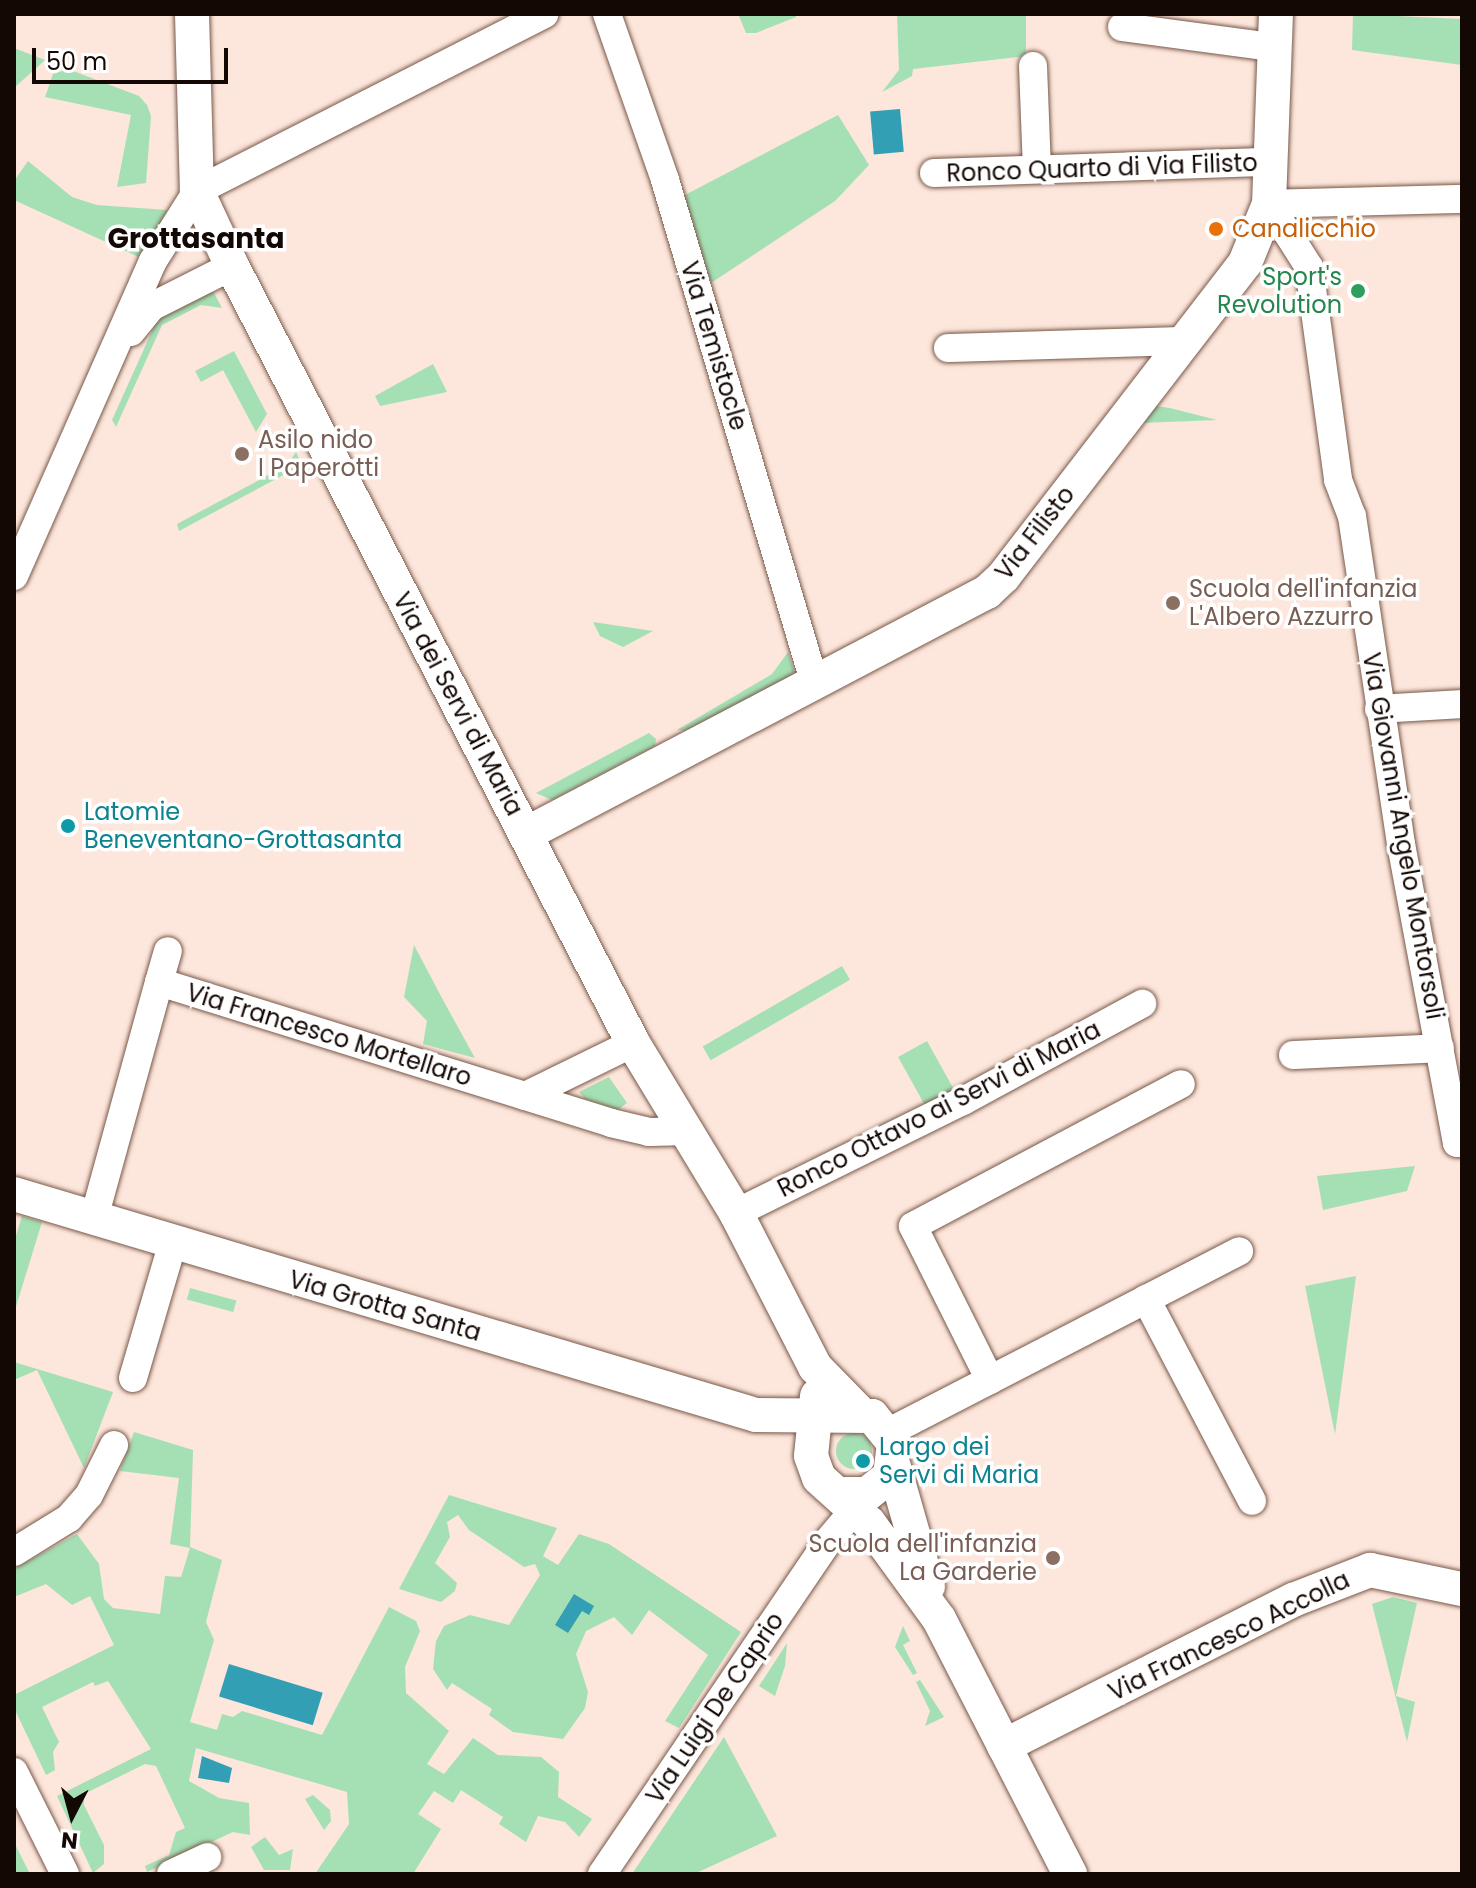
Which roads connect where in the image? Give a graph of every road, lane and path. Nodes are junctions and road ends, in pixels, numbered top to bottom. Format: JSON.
{"nodes":[{"id":1,"x":192,"y":14,"type":"edge"},
{"id":2,"x":544,"y":14,"type":"edge"},
{"id":3,"x":607,"y":14,"type":"edge"},
{"id":4,"x":1122,"y":27,"type":"dead end"},
{"id":5,"x":1274,"y":30,"type":"edge"},
{"id":6,"x":1033,"y":66,"type":"dead end"},
{"id":7,"x":1271,"y":162,"type":"junction"},
{"id":8,"x":1037,"y":169,"type":"junction"},
{"id":9,"x":934,"y":173,"type":"dead end"},
{"id":10,"x":197,"y":191,"type":"junction"},
{"id":11,"x":1462,"y":199,"type":"edge"},
{"id":12,"x":1269,"y":204,"type":"junction"},
{"id":13,"x":232,"y":266,"type":"junction"},
{"id":14,"x":1184,"y":341,"type":"junction"},
{"id":15,"x":948,"y":348,"type":"dead end"},
{"id":16,"x":116,"y":352,"type":"junction"},
{"id":17,"x":14,"y":576,"type":"edge"},
{"id":18,"x":814,"y":681,"type":"junction"},
{"id":19,"x":1462,"y":704,"type":"edge"},
{"id":20,"x":1379,"y":709,"type":"junction"},
{"id":21,"x":526,"y":834,"type":"junction"},
{"id":22,"x":168,"y":951,"type":"dead end"},
{"id":23,"x":159,"y":982,"type":"junction"},
{"id":24,"x":1142,"y":1004,"type":"dead end"},
{"id":25,"x":633,"y":1043,"type":"junction"},
{"id":26,"x":1440,"y":1048,"type":"junction"},
{"id":27,"x":1293,"y":1055,"type":"dead end"},
{"id":28,"x":1181,"y":1084,"type":"dead end"},
{"id":29,"x":525,"y":1096,"type":"junction"},
{"id":30,"x":689,"y":1131,"type":"junction"},
{"id":31,"x":1462,"y":1143,"type":"edge"},
{"id":32,"x":14,"y":1194,"type":"edge"},
{"id":33,"x":736,"y":1213,"type":"junction"},
{"id":34,"x":94,"y":1218,"type":"junction"},
{"id":35,"x":173,"y":1242,"type":"junction"},
{"id":36,"x":1239,"y":1251,"type":"dead end"},
{"id":37,"x":1146,"y":1299,"type":"junction"},
{"id":38,"x":815,"y":1367,"type":"junction"},
{"id":39,"x":133,"y":1378,"type":"dead end"},
{"id":40,"x":990,"y":1380,"type":"junction"},
{"id":41,"x":764,"y":1415,"type":"junction"},
{"id":42,"x":828,"y":1427,"type":"junction"},
{"id":43,"x":889,"y":1432,"type":"junction"},
{"id":44,"x":114,"y":1445,"type":"dead end"},
{"id":45,"x":894,"y":1467,"type":"junction"},
{"id":46,"x":847,"y":1496,"type":"junction"},
{"id":47,"x":1252,"y":1501,"type":"dead end"},
{"id":48,"x":880,"y":1537,"type":"junction"},
{"id":49,"x":828,"y":1541,"type":"junction"},
{"id":50,"x":14,"y":1552,"type":"edge"},
{"id":51,"x":1462,"y":1589,"type":"edge"},
{"id":52,"x":939,"y":1619,"type":"junction"},
{"id":53,"x":1004,"y":1746,"type":"junction"},
{"id":54,"x":14,"y":1772,"type":"edge"},
{"id":55,"x":207,"y":1857,"type":"dead end"},
{"id":56,"x":65,"y":1874,"type":"edge"},
{"id":57,"x":171,"y":1874,"type":"edge"},
{"id":58,"x":602,"y":1874,"type":"edge"},
{"id":59,"x":1070,"y":1874,"type":"edge"}],
"edges":[{"from":1,"to":10,"type":"street","name":"Via dei Servi di Maria"},
{"from":2,"to":10,"type":"street"},
{"from":3,"to":18,"type":"street","name":"Via Temistocle"},
{"from":4,"to":5,"type":"street"},
{"from":5,"to":7,"type":"street","name":"Via Filisto"},
{"from":6,"to":8,"type":"street"},
{"from":7,"to":8,"type":"street","name":"Ronco Quarto di Via Filisto"},
{"from":7,"to":12,"type":"street","name":"Via Filisto"},
{"from":8,"to":9,"type":"street","name":"Ronco Quarto di Via Filisto"},
{"from":10,"to":13,"type":"street","name":"Via dei Servi di Maria"},
{"from":10,"to":16,"type":"street"},
{"from":11,"to":12,"type":"street"},
{"from":12,"to":14,"type":"street","name":"Via Filisto"},
{"from":12,"to":20,"type":"street","name":"Via Giovanni Angelo Montorsoli"},
{"from":13,"to":16,"type":"street"},
{"from":13,"to":21,"type":"street","name":"Via dei Servi di Maria"},
{"from":14,"to":15,"type":"street"},
{"from":14,"to":18,"type":"street","name":"Via Filisto"},
{"from":16,"to":17,"type":"street"},
{"from":18,"to":21,"type":"street","name":"Via Filisto"},
{"from":19,"to":20,"type":"street"},
{"from":20,"to":26,"type":"street","name":"Via Giovanni Angelo Montorsoli"},
{"from":21,"to":25,"type":"street","name":"Via dei Servi di Maria"},
{"from":22,"to":23,"type":"street"},
{"from":23,"to":29,"type":"street","name":"Via Francesco Mortellaro"},
{"from":23,"to":34,"type":"street","name":"Via Francesco Mortellaro"},
{"from":24,"to":33,"type":"street","name":"Ronco Ottavo ai Servi di Maria"},
{"from":25,"to":29,"type":"street"},
{"from":25,"to":30,"type":"street","name":"Via dei Servi di Maria"},
{"from":26,"to":27,"type":"street"},
{"from":26,"to":31,"type":"street","name":"Via Giovanni Angelo Montorsoli"},
{"from":28,"to":40,"type":"street"},
{"from":29,"to":30,"type":"street","name":"Via Francesco Mortellaro"},
{"from":30,"to":33,"type":"street","name":"Via dei Servi di Maria"},
{"from":32,"to":34,"type":"street","name":"Via Grotta Santa"},
{"from":33,"to":38,"type":"street","name":"Via dei Servi di Maria"},
{"from":34,"to":35,"type":"street","name":"Via Grotta Santa"},
{"from":35,"to":39,"type":"street"},
{"from":35,"to":41,"type":"street","name":"Via Grotta Santa"},
{"from":36,"to":37,"type":"street"},
{"from":37,"to":40,"type":"street"},
{"from":37,"to":47,"type":"street"},
{"from":38,"to":41,"type":"street"},
{"from":38,"to":42,"type":"street","name":"Via dei Servi di Maria"},
{"from":40,"to":43,"type":"street"},
{"from":41,"to":42,"type":"street","name":"Via Grotta Santa"},
{"from":42,"to":43,"type":"street"},
{"from":42,"to":46,"type":"street"},
{"from":43,"to":45,"type":"street"},
{"from":44,"to":50,"type":"street"},
{"from":45,"to":46,"type":"street"},
{"from":45,"to":52,"type":"street"},
{"from":46,"to":48,"type":"street"},
{"from":46,"to":49,"type":"street","name":"Via Luigi De Caprio"},
{"from":48,"to":49,"type":"street"},
{"from":48,"to":52,"type":"street"},
{"from":49,"to":58,"type":"street","name":"Via Luigi De Caprio"},
{"from":51,"to":53,"type":"street","name":"Via Francesco Accolla"},
{"from":52,"to":53,"type":"street"},
{"from":53,"to":59,"type":"street"},
{"from":54,"to":56,"type":"street"},
{"from":55,"to":57,"type":"street"}]}
